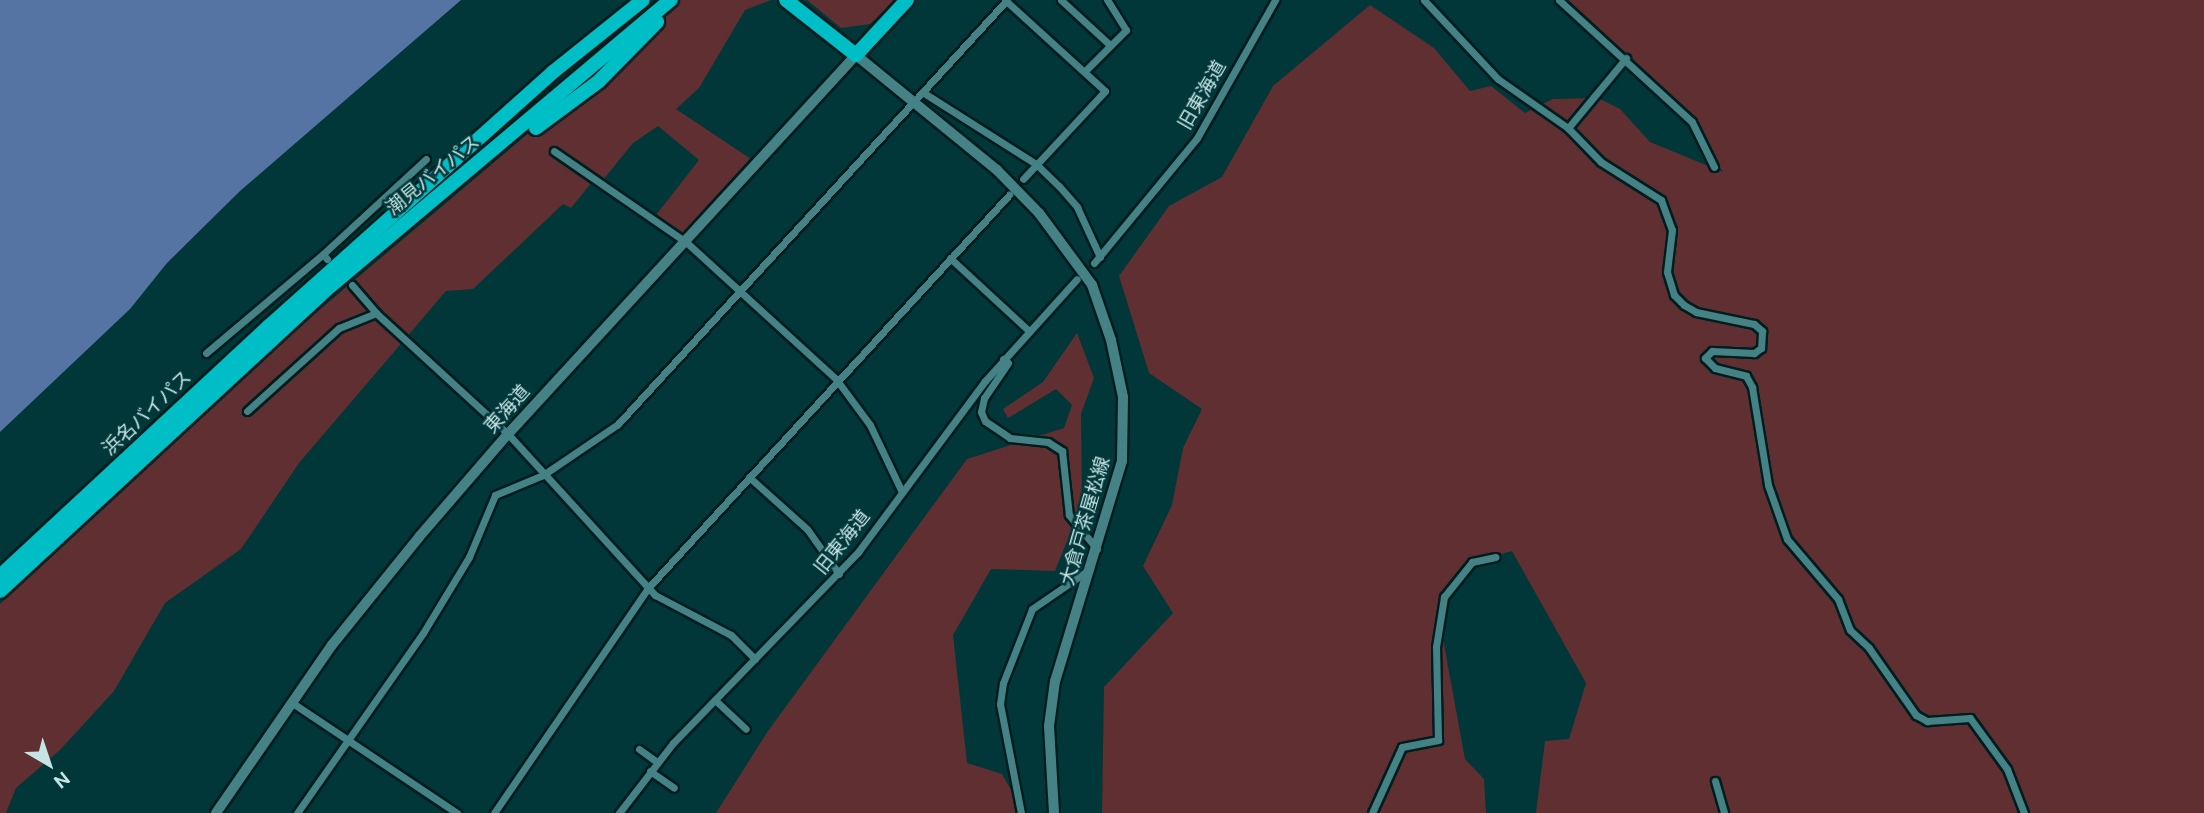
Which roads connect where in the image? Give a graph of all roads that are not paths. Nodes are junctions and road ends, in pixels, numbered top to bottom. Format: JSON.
{"nodes":[{"id":1,"x":643,"y":0,"type":"edge"},
{"id":2,"x":673,"y":0,"type":"edge"},
{"id":3,"x":786,"y":0,"type":"edge"},
{"id":4,"x":908,"y":0,"type":"edge"},
{"id":5,"x":1006,"y":0,"type":"edge"},
{"id":6,"x":1061,"y":0,"type":"edge"},
{"id":7,"x":1107,"y":0,"type":"edge"},
{"id":8,"x":1275,"y":0,"type":"edge"},
{"id":9,"x":1424,"y":0,"type":"edge"},
{"id":10,"x":1559,"y":0,"type":"edge"},
{"id":11,"x":619,"y":45,"type":"junction"},
{"id":12,"x":1110,"y":45,"type":"junction"},
{"id":13,"x":856,"y":55,"type":"junction"},
{"id":14,"x":1626,"y":58,"type":"junction"},
{"id":15,"x":1085,"y":71,"type":"junction"},
{"id":16,"x":923,"y":93,"type":"junction"},
{"id":17,"x":914,"y":104,"type":"junction"},
{"id":18,"x":1568,"y":128,"type":"junction"},
{"id":19,"x":554,"y":151,"type":"dead end"},
{"id":20,"x":426,"y":159,"type":"dead end"},
{"id":21,"x":1036,"y":164,"type":"junction"},
{"id":22,"x":1714,"y":167,"type":"dead end"},
{"id":23,"x":1023,"y":178,"type":"dead end"},
{"id":24,"x":1009,"y":195,"type":"dead end"},
{"id":25,"x":686,"y":242,"type":"junction"},
{"id":26,"x":1100,"y":257,"type":"junction"},
{"id":27,"x":950,"y":258,"type":"junction"},
{"id":28,"x":1094,"y":263,"type":"dead end"},
{"id":29,"x":1077,"y":279,"type":"dead end"},
{"id":30,"x":322,"y":281,"type":"junction"},
{"id":31,"x":352,"y":285,"type":"dead end"},
{"id":32,"x":740,"y":289,"type":"junction"},
{"id":33,"x":376,"y":313,"type":"junction"},
{"id":34,"x":1027,"y":329,"type":"junction"},
{"id":35,"x":272,"y":338,"type":"junction"},
{"id":36,"x":206,"y":352,"type":"dead end"},
{"id":37,"x":1003,"y":359,"type":"junction"},
{"id":38,"x":836,"y":379,"type":"junction"},
{"id":39,"x":247,"y":411,"type":"dead end"},
{"id":40,"x":508,"y":434,"type":"junction"},
{"id":41,"x":542,"y":475,"type":"junction"},
{"id":42,"x":749,"y":477,"type":"junction"},
{"id":43,"x":902,"y":492,"type":"junction"},
{"id":44,"x":1097,"y":549,"type":"junction"},
{"id":45,"x":1495,"y":557,"type":"dead end"},
{"id":46,"x":1090,"y":568,"type":"junction"},
{"id":47,"x":839,"y":574,"type":"junction"},
{"id":48,"x":0,"y":576,"type":"edge"},
{"id":49,"x":648,"y":588,"type":"junction"},
{"id":50,"x":0,"y":591,"type":"edge"},
{"id":51,"x":755,"y":659,"type":"junction"},
{"id":52,"x":715,"y":700,"type":"junction"},
{"id":53,"x":291,"y":702,"type":"junction"},
{"id":54,"x":746,"y":729,"type":"dead end"},
{"id":55,"x":347,"y":740,"type":"junction"},
{"id":56,"x":639,"y":749,"type":"dead end"},
{"id":57,"x":657,"y":762,"type":"junction"},
{"id":58,"x":650,"y":771,"type":"junction"},
{"id":59,"x":1716,"y":781,"type":"dead end"},
{"id":60,"x":674,"y":788,"type":"dead end"},
{"id":61,"x":216,"y":813,"type":"edge"},
{"id":62,"x":297,"y":813,"type":"edge"},
{"id":63,"x":457,"y":813,"type":"edge"},
{"id":64,"x":494,"y":813,"type":"edge"},
{"id":65,"x":619,"y":813,"type":"edge"},
{"id":66,"x":1021,"y":813,"type":"edge"},
{"id":67,"x":1054,"y":813,"type":"edge"},
{"id":68,"x":1371,"y":813,"type":"edge"},
{"id":69,"x":1724,"y":813,"type":"edge"},
{"id":70,"x":2024,"y":813,"type":"edge"}],
"edges":[{"from":1,"to":30,"type":"highway"},
{"from":2,"to":11,"type":"highway","name":"潮見バイパス"},
{"from":2,"to":35,"type":"highway"},
{"from":3,"to":13,"type":"highway"},
{"from":4,"to":13,"type":"highway"},
{"from":5,"to":15,"type":"street"},
{"from":5,"to":16,"type":"street"},
{"from":6,"to":12,"type":"street"},
{"from":7,"to":12,"type":"street"},
{"from":8,"to":26,"type":"street","name":"旧東海道"},
{"from":9,"to":18,"type":"street"},
{"from":10,"to":14,"type":"street"},
{"from":11,"to":30,"type":"highway","name":"潮見バイパス"},
{"from":11,"to":35,"type":"highway","name":"潮見バイパス"},
{"from":12,"to":15,"type":"street"},
{"from":13,"to":17,"type":"main road","name":"大倉戸茶屋松線"},
{"from":13,"to":25,"type":"main road","name":"東海道"},
{"from":14,"to":18,"type":"street"},
{"from":14,"to":22,"type":"street"},
{"from":15,"to":21,"type":"street"},
{"from":16,"to":17,"type":"street"},
{"from":16,"to":21,"type":"street"},
{"from":17,"to":32,"type":"street"},
{"from":17,"to":44,"type":"main road","name":"大倉戸茶屋松線"},
{"from":18,"to":70,"type":"street"},
{"from":19,"to":25,"type":"street"},
{"from":20,"to":36,"type":"street"},
{"from":21,"to":23,"type":"street"},
{"from":21,"to":26,"type":"street"},
{"from":24,"to":27,"type":"street"},
{"from":25,"to":32,"type":"street"},
{"from":25,"to":40,"type":"main road","name":"東海道"},
{"from":26,"to":28,"type":"street","name":"旧東海道"},
{"from":27,"to":34,"type":"street"},
{"from":27,"to":38,"type":"street"},
{"from":29,"to":34,"type":"street","name":"旧東海道"},
{"from":30,"to":48,"type":"highway","name":"浜名バイパス"},
{"from":31,"to":33,"type":"street"},
{"from":32,"to":38,"type":"street"},
{"from":32,"to":41,"type":"street"},
{"from":33,"to":39,"type":"street"},
{"from":33,"to":40,"type":"street"},
{"from":34,"to":37,"type":"street","name":"旧東海道"},
{"from":35,"to":50,"type":"highway","name":"浜名バイパス"},
{"from":37,"to":43,"type":"street","name":"旧東海道"},
{"from":37,"to":44,"type":"street"},
{"from":38,"to":42,"type":"street"},
{"from":38,"to":43,"type":"street"},
{"from":40,"to":41,"type":"street"},
{"from":40,"to":53,"type":"main road","name":"東海道"},
{"from":41,"to":49,"type":"street"},
{"from":41,"to":55,"type":"street"},
{"from":42,"to":47,"type":"street"},
{"from":42,"to":49,"type":"street"},
{"from":43,"to":47,"type":"street","name":"旧東海道"},
{"from":44,"to":46,"type":"main road","name":"大倉戸茶屋松線"},
{"from":45,"to":68,"type":"street"},
{"from":46,"to":66,"type":"street"},
{"from":46,"to":67,"type":"main road","name":"大倉戸茶屋松線"},
{"from":47,"to":51,"type":"street","name":"旧東海道"},
{"from":49,"to":51,"type":"street"},
{"from":49,"to":64,"type":"street"},
{"from":51,"to":52,"type":"street","name":"旧東海道"},
{"from":52,"to":54,"type":"street"},
{"from":52,"to":57,"type":"street","name":"旧東海道"},
{"from":53,"to":55,"type":"street"},
{"from":53,"to":61,"type":"main road","name":"東海道"},
{"from":55,"to":62,"type":"street"},
{"from":55,"to":63,"type":"street"},
{"from":56,"to":57,"type":"street"},
{"from":57,"to":58,"type":"street","name":"旧東海道"},
{"from":58,"to":60,"type":"street"},
{"from":58,"to":65,"type":"street","name":"旧東海道"},
{"from":59,"to":69,"type":"street"}]}
